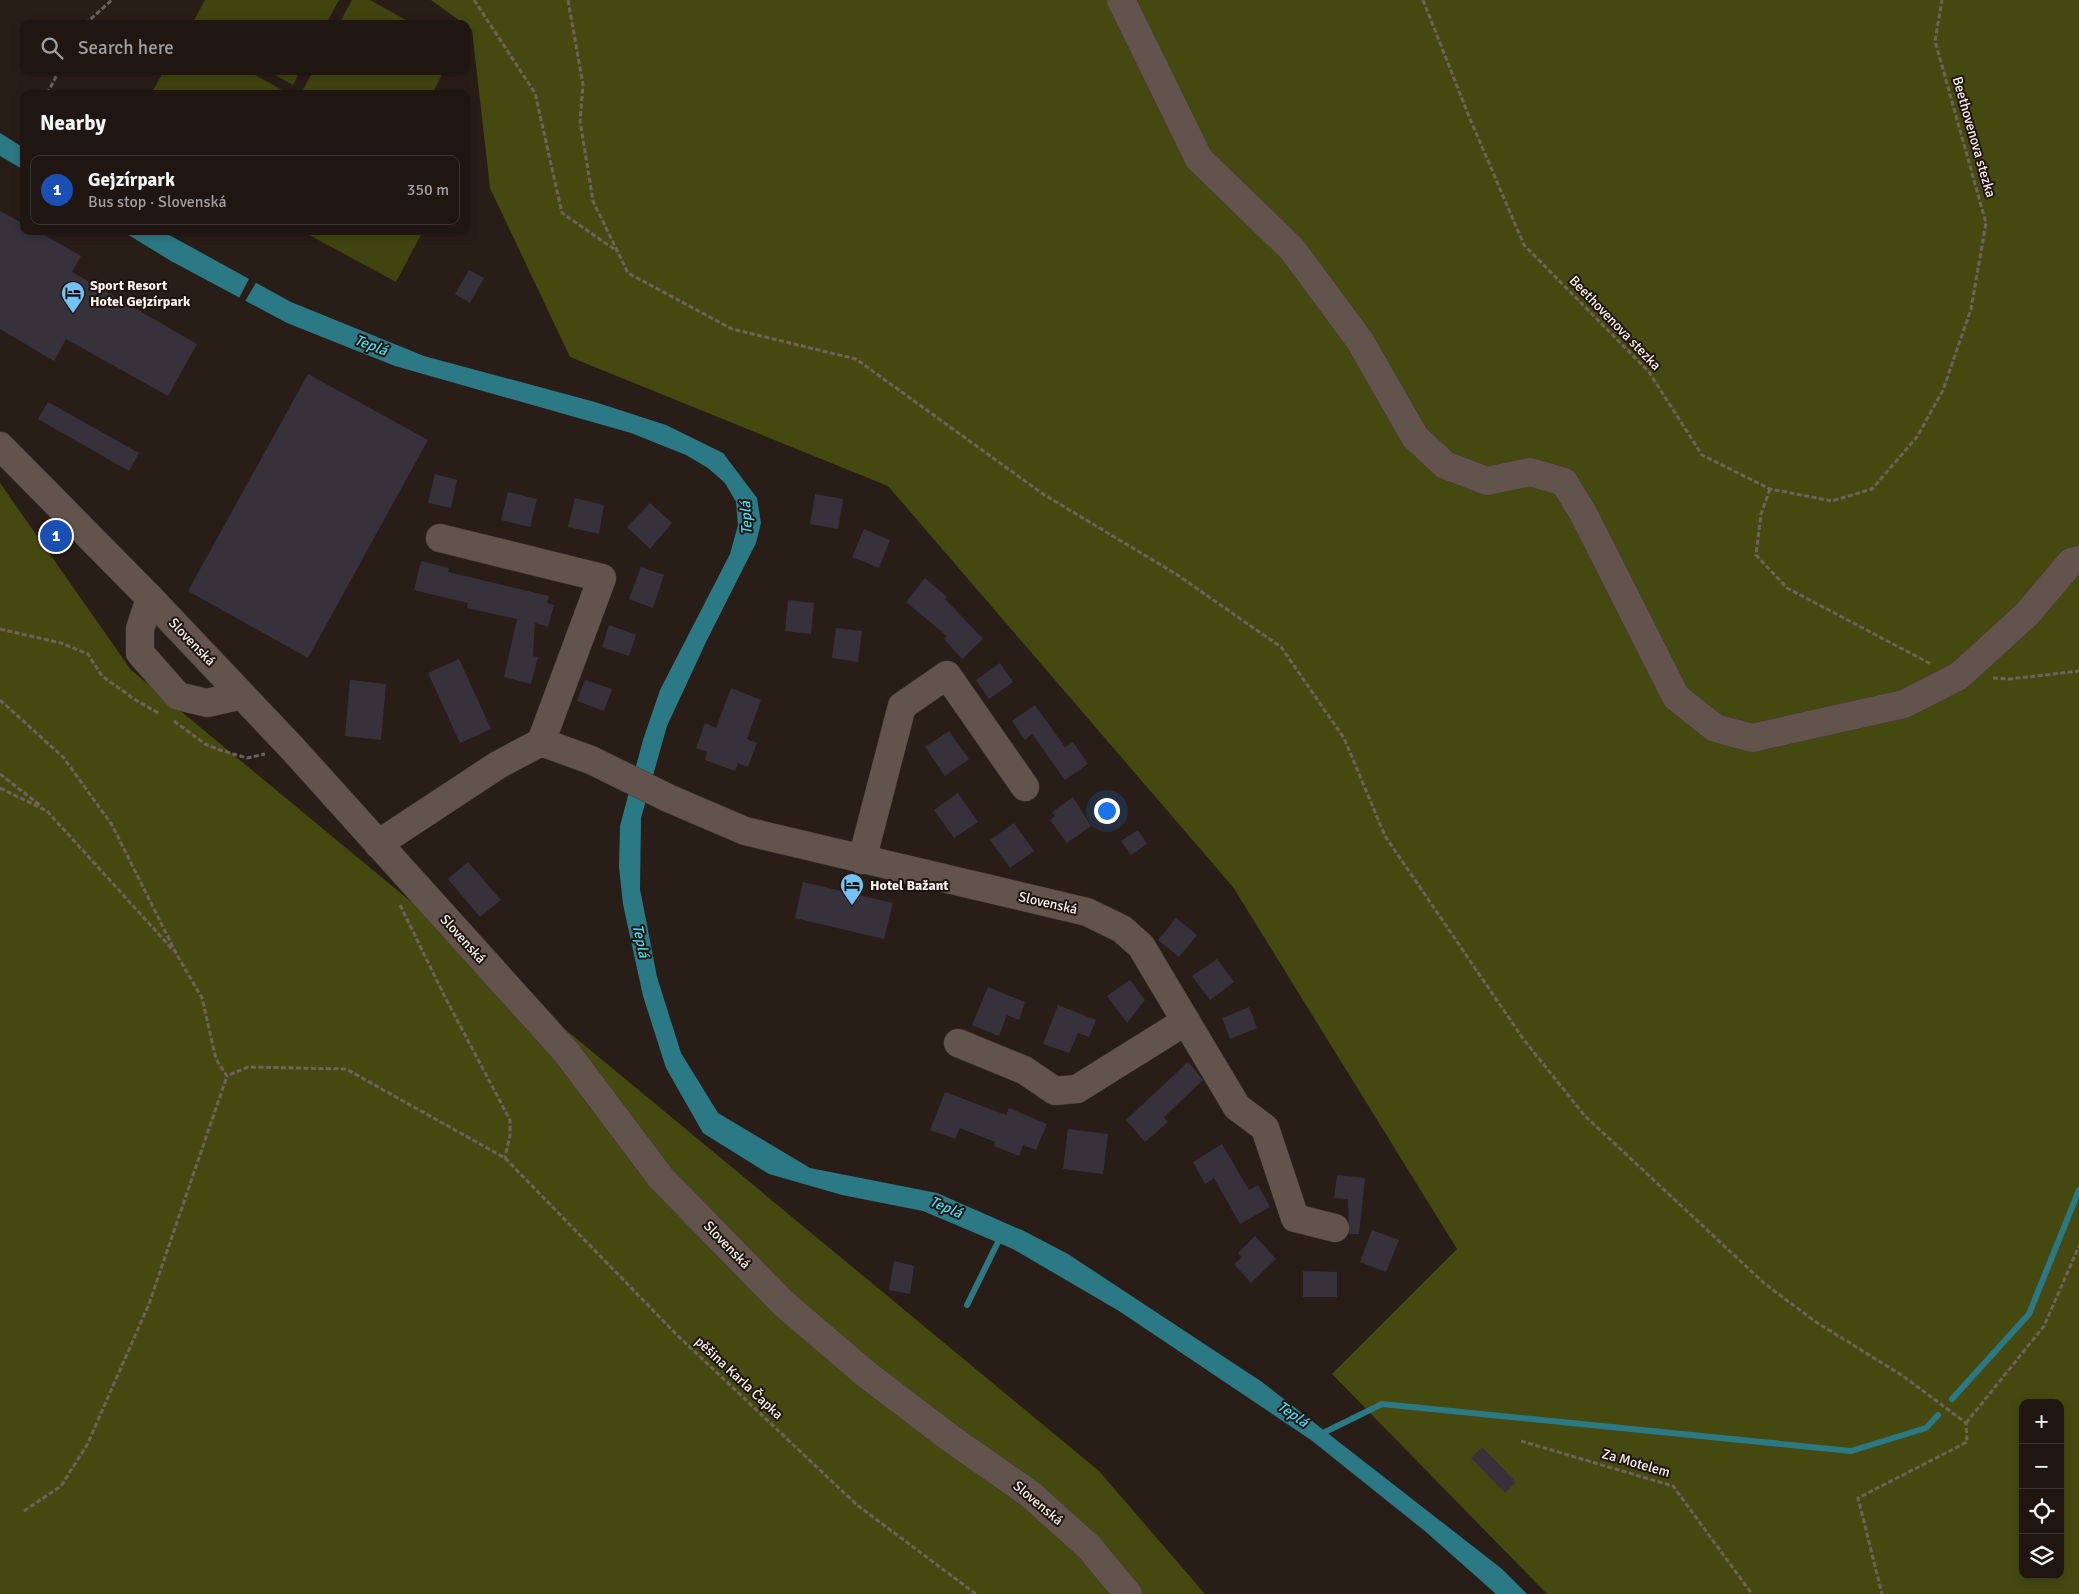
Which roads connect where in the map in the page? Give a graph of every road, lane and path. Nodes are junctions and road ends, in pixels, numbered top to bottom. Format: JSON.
{"nodes":[{"id":1,"x":112,"y":0,"type":"edge"},
{"id":2,"x":474,"y":0,"type":"edge"},
{"id":3,"x":568,"y":0,"type":"edge"},
{"id":4,"x":1121,"y":0,"type":"edge"},
{"id":5,"x":1423,"y":0,"type":"edge"},
{"id":6,"x":1942,"y":0,"type":"edge"},
{"id":7,"x":89,"y":20,"type":"edge"},
{"id":8,"x":57,"y":75,"type":"edge"},
{"id":9,"x":49,"y":90,"type":"edge"},
{"id":10,"x":618,"y":251,"type":"junction"},
{"id":11,"x":0,"y":446,"type":"edge"},
{"id":12,"x":1770,"y":489,"type":"junction"},
{"id":13,"x":440,"y":538,"type":"dead end"},
{"id":14,"x":2079,"y":560,"type":"edge"},
{"id":15,"x":150,"y":598,"type":"junction"},
{"id":16,"x":0,"y":629,"type":"edge"},
{"id":17,"x":2079,"y":671,"type":"edge"},
{"id":18,"x":1959,"y":676,"type":"junction"},
{"id":19,"x":242,"y":695,"type":"junction"},
{"id":20,"x":0,"y":700,"type":"edge"},
{"id":21,"x":541,"y":742,"type":"junction"},
{"id":22,"x":293,"y":749,"type":"junction"},
{"id":23,"x":0,"y":774,"type":"edge"},
{"id":24,"x":1025,"y":786,"type":"dead end"},
{"id":25,"x":0,"y":788,"type":"edge"},
{"id":26,"x":47,"y":810,"type":"junction"},
{"id":27,"x":378,"y":844,"type":"junction"},
{"id":28,"x":862,"y":860,"type":"junction"},
{"id":29,"x":398,"y":902,"type":"dead end"},
{"id":30,"x":177,"y":955,"type":"junction"},
{"id":31,"x":1186,"y":1021,"type":"junction"},
{"id":32,"x":958,"y":1043,"type":"dead end"},
{"id":33,"x":227,"y":1076,"type":"junction"},
{"id":34,"x":505,"y":1158,"type":"junction"},
{"id":35,"x":1335,"y":1228,"type":"dead end"},
{"id":36,"x":2079,"y":1246,"type":"edge"},
{"id":37,"x":1966,"y":1423,"type":"junction"},
{"id":38,"x":1521,"y":1441,"type":"dead end"},
{"id":39,"x":24,"y":1511,"type":"dead end"},
{"id":40,"x":976,"y":1594,"type":"edge"},
{"id":41,"x":1128,"y":1594,"type":"edge"},
{"id":42,"x":1752,"y":1594,"type":"edge"},
{"id":43,"x":1882,"y":1594,"type":"edge"}],
"edges":[{"from":1,"to":7,"type":"path"},
{"from":2,"to":10,"type":"path"},
{"from":3,"to":10,"type":"path"},
{"from":4,"to":18,"type":"street"},
{"from":5,"to":12,"type":"path","name":"Beethovenova stezka"},
{"from":6,"to":12,"type":"path","name":"Beethovenova stezka"},
{"from":8,"to":9,"type":"path"},
{"from":10,"to":37,"type":"path"},
{"from":11,"to":15,"type":"street","name":"Slovenská"},
{"from":12,"to":18,"type":"path"},
{"from":13,"to":21,"type":"street"},
{"from":14,"to":18,"type":"street"},
{"from":15,"to":19,"type":"street","name":"Slovenská"},
{"from":15,"to":19,"type":"street"},
{"from":16,"to":22,"type":"path"},
{"from":17,"to":18,"type":"path"},
{"from":19,"to":22,"type":"street","name":"Slovenská"},
{"from":20,"to":30,"type":"path"},
{"from":21,"to":27,"type":"street"},
{"from":21,"to":28,"type":"street","name":"Slovenská"},
{"from":22,"to":27,"type":"street","name":"Slovenská"},
{"from":23,"to":26,"type":"path"},
{"from":24,"to":28,"type":"street"},
{"from":25,"to":26,"type":"path"},
{"from":26,"to":30,"type":"path"},
{"from":27,"to":41,"type":"street","name":"Slovenská"},
{"from":28,"to":31,"type":"street","name":"Slovenská"},
{"from":29,"to":34,"type":"path"},
{"from":30,"to":33,"type":"path"},
{"from":31,"to":32,"type":"street"},
{"from":31,"to":35,"type":"street","name":"Slovenská"},
{"from":33,"to":34,"type":"path","name":"pěšina Karla Čapka"},
{"from":33,"to":39,"type":"path"},
{"from":34,"to":40,"type":"path","name":"pěšina Karla Čapka"},
{"from":36,"to":37,"type":"path"},
{"from":37,"to":43,"type":"path"},
{"from":38,"to":42,"type":"path","name":"Za Motelem"}]}
